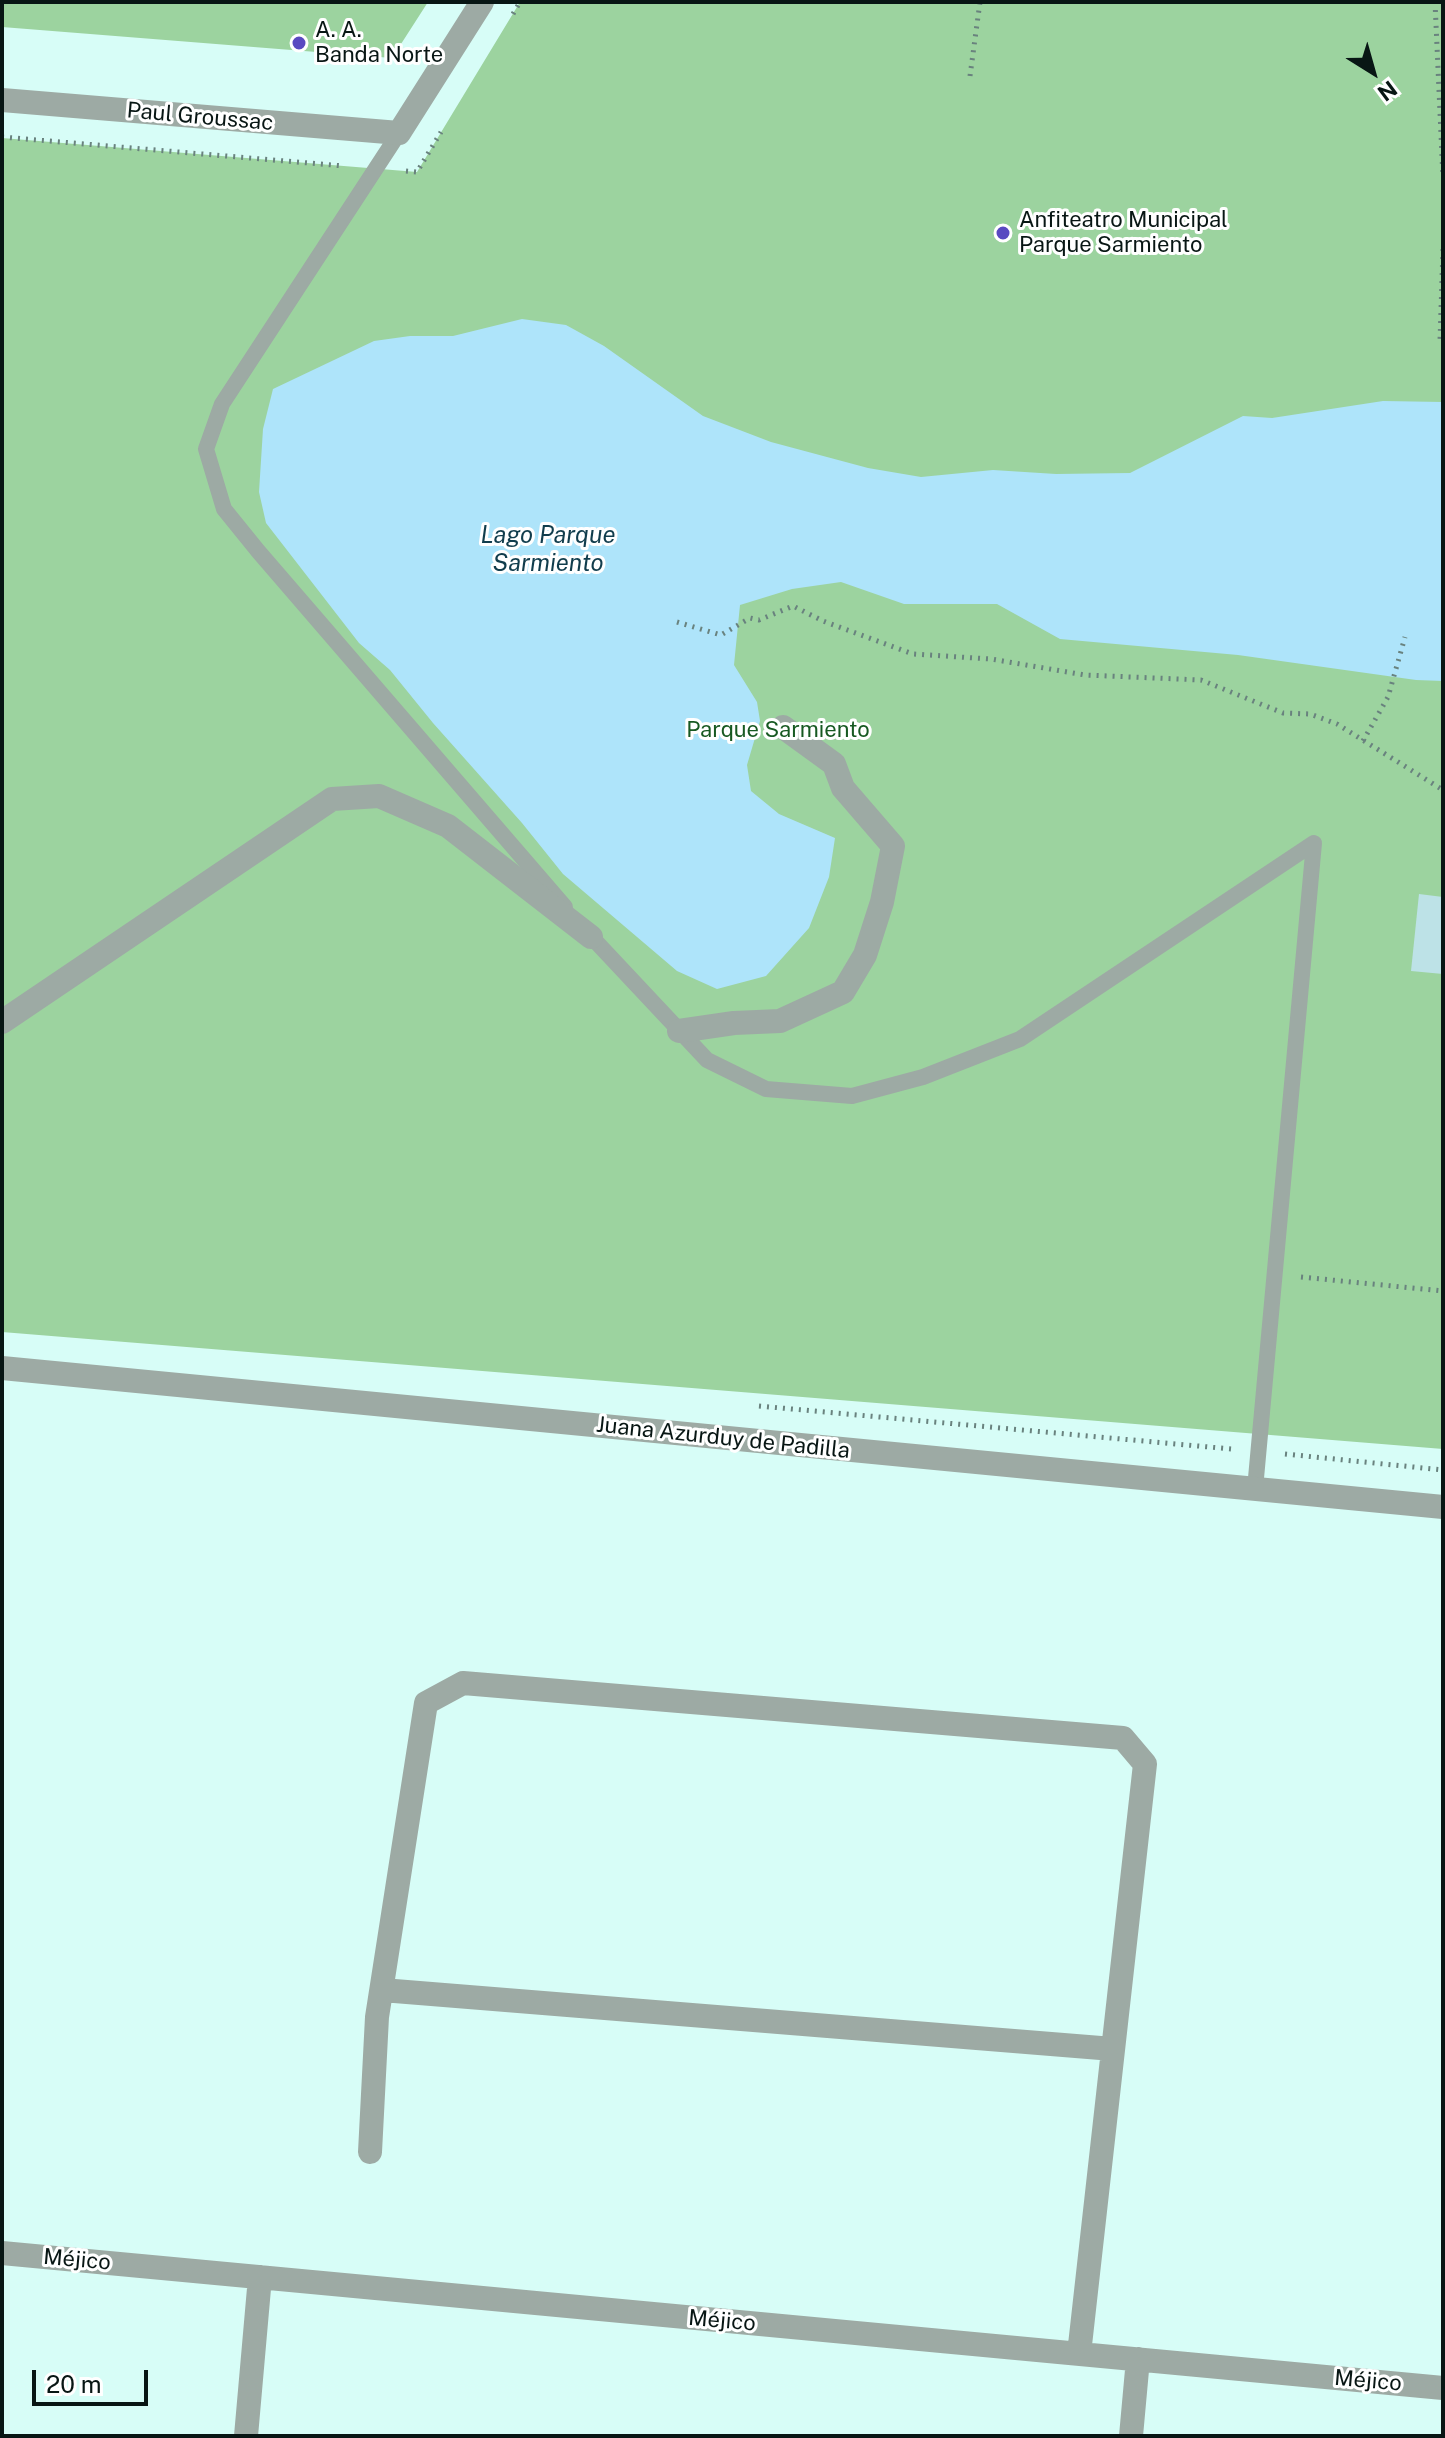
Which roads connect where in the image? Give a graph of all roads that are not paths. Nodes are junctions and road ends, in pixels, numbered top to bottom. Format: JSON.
{"nodes":[{"id":1,"x":482,"y":2,"type":"edge"},
{"id":2,"x":2,"y":100,"type":"edge"},
{"id":3,"x":399,"y":133,"type":"junction"},
{"id":4,"x":783,"y":727,"type":"dead end"},
{"id":5,"x":591,"y":937,"type":"junction"},
{"id":6,"x":2,"y":1022,"type":"edge"},
{"id":7,"x":679,"y":1031,"type":"junction"},
{"id":8,"x":2,"y":1368,"type":"edge"},
{"id":9,"x":1255,"y":1489,"type":"junction"},
{"id":10,"x":1443,"y":1507,"type":"edge"},
{"id":11,"x":382,"y":1990,"type":"junction"},
{"id":12,"x":1113,"y":2049,"type":"junction"},
{"id":13,"x":370,"y":2152,"type":"dead end"},
{"id":14,"x":2,"y":2253,"type":"edge"},
{"id":15,"x":260,"y":2277,"type":"junction"},
{"id":16,"x":1079,"y":2354,"type":"junction"},
{"id":17,"x":1138,"y":2359,"type":"junction"},
{"id":18,"x":1443,"y":2388,"type":"edge"},
{"id":19,"x":246,"y":2436,"type":"edge"},
{"id":20,"x":1131,"y":2436,"type":"edge"}],
"edges":[{"from":1,"to":3,"type":"street"},
{"from":2,"to":3,"type":"street","name":"Paul Groussac"},
{"from":3,"to":5,"type":"lane"},
{"from":4,"to":7,"type":"street"},
{"from":5,"to":6,"type":"street"},
{"from":5,"to":7,"type":"lane"},
{"from":7,"to":9,"type":"lane"},
{"from":8,"to":9,"type":"street","name":"Juana Azurduy de Padilla"},
{"from":9,"to":10,"type":"street","name":"Juana Azurduy de Padilla"},
{"from":11,"to":12,"type":"street"},
{"from":11,"to":12,"type":"street"},
{"from":11,"to":13,"type":"street"},
{"from":12,"to":16,"type":"street"},
{"from":14,"to":15,"type":"street","name":"Méjico"},
{"from":15,"to":16,"type":"street","name":"Méjico"},
{"from":15,"to":19,"type":"street"},
{"from":16,"to":17,"type":"street","name":"Méjico"},
{"from":17,"to":18,"type":"street","name":"Méjico"},
{"from":17,"to":20,"type":"street"}]}
